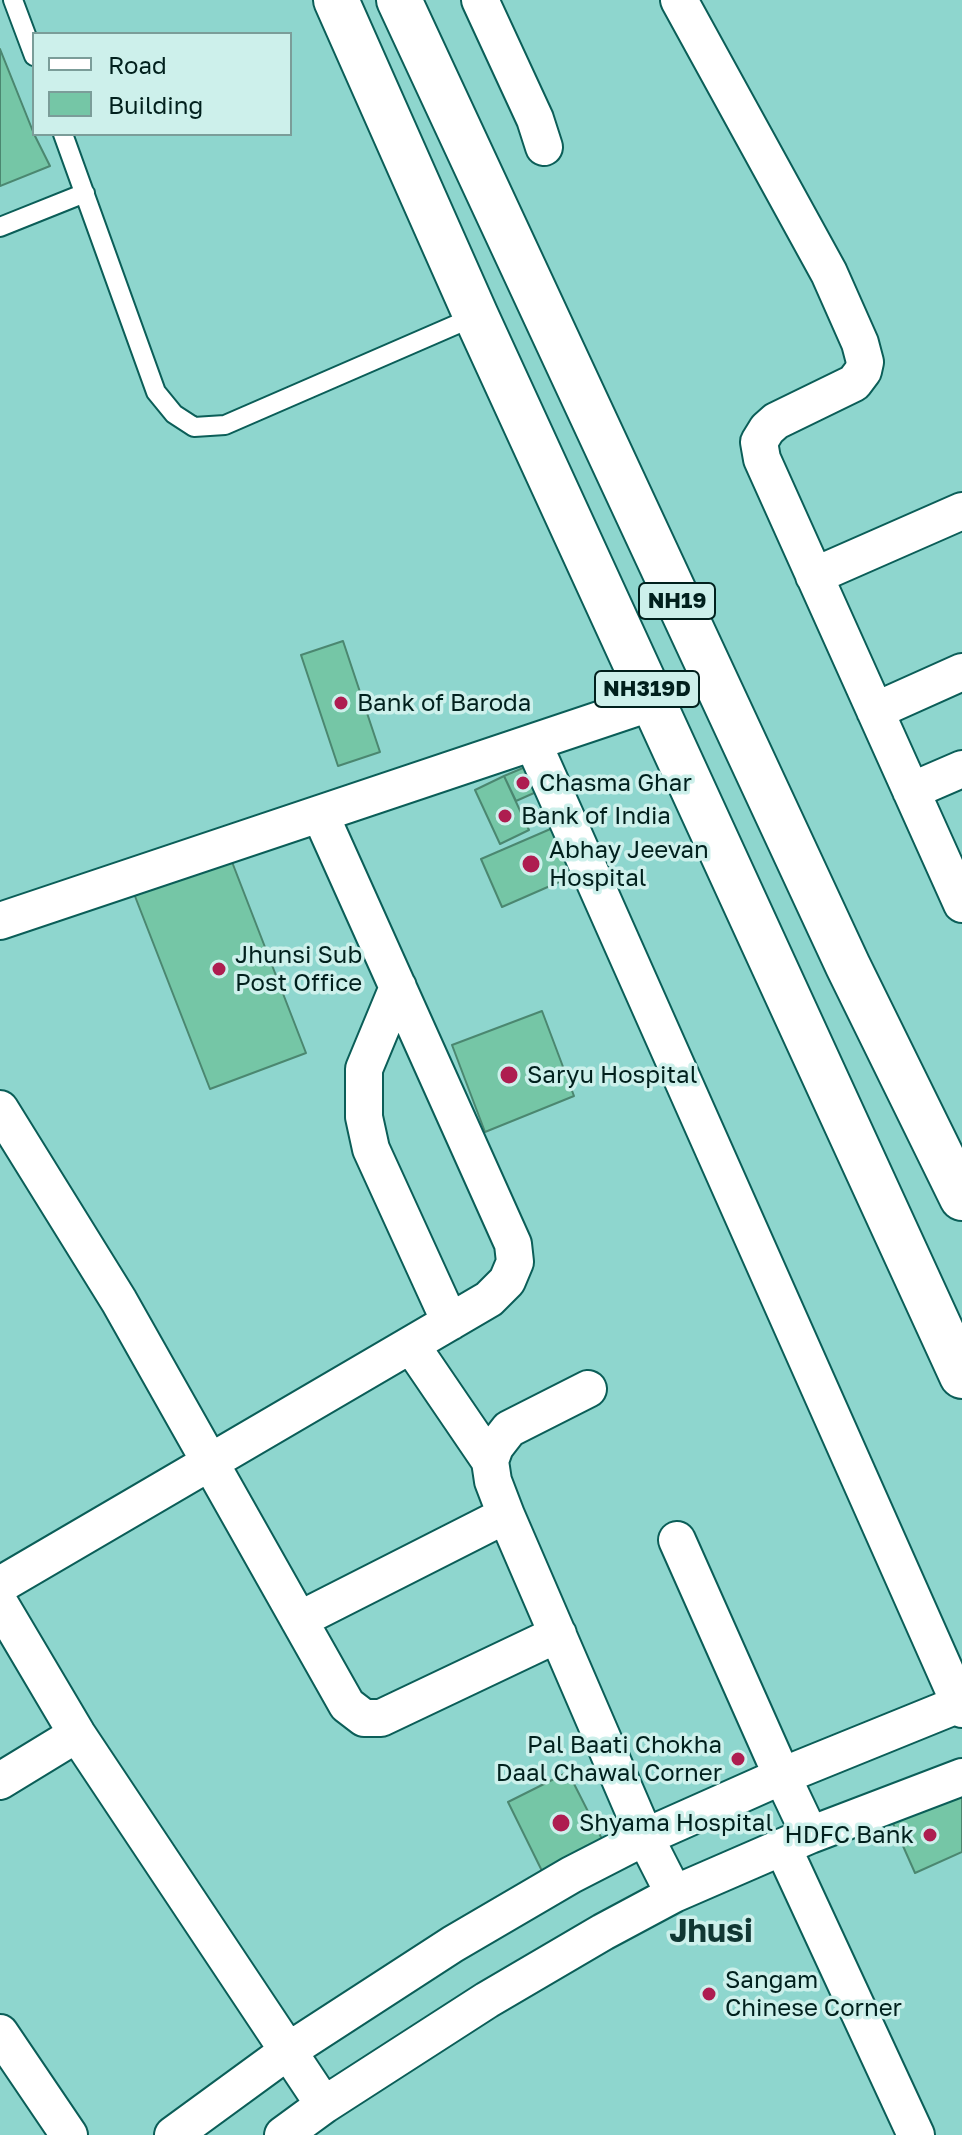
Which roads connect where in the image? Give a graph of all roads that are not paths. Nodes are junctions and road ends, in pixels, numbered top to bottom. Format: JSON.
{"nodes":[{"id":1,"x":13,"y":0,"type":"edge"},
{"id":2,"x":336,"y":0,"type":"edge"},
{"id":3,"x":399,"y":0,"type":"edge"},
{"id":4,"x":480,"y":0,"type":"edge"},
{"id":5,"x":679,"y":0,"type":"edge"},
{"id":6,"x":32,"y":51,"type":"edge"},
{"id":7,"x":64,"y":136,"type":"edge"},
{"id":8,"x":544,"y":147,"type":"dead end"},
{"id":9,"x":85,"y":193,"type":"junction"},
{"id":10,"x":0,"y":227,"type":"edge"},
{"id":11,"x":476,"y":316,"type":"junction"},
{"id":12,"x":962,"y":511,"type":"edge"},
{"id":13,"x":814,"y":576,"type":"junction"},
{"id":14,"x":962,"y":672,"type":"edge"},
{"id":15,"x":653,"y":702,"type":"junction"},
{"id":16,"x":875,"y":711,"type":"junction"},
{"id":17,"x":533,"y":743,"type":"junction"},
{"id":18,"x":962,"y":769,"type":"edge"},
{"id":19,"x":911,"y":791,"type":"junction"},
{"id":20,"x":320,"y":814,"type":"junction"},
{"id":21,"x":962,"y":902,"type":"edge"},
{"id":22,"x":0,"y":921,"type":"edge"},
{"id":23,"x":398,"y":987,"type":"junction"},
{"id":24,"x":0,"y":1109,"type":"edge"},
{"id":25,"x":962,"y":1198,"type":"edge"},
{"id":26,"x":450,"y":1322,"type":"junction"},
{"id":27,"x":411,"y":1345,"type":"junction"},
{"id":28,"x":962,"y":1376,"type":"edge"},
{"id":29,"x":588,"y":1389,"type":"dead end"},
{"id":30,"x":490,"y":1461,"type":"junction"},
{"id":31,"x":210,"y":1463,"type":"junction"},
{"id":32,"x":506,"y":1515,"type":"junction"},
{"id":33,"x":677,"y":1540,"type":"dead end"},
{"id":34,"x":0,"y":1585,"type":"edge"},
{"id":35,"x":0,"y":1604,"type":"edge"},
{"id":36,"x":299,"y":1620,"type":"junction"},
{"id":37,"x":558,"y":1634,"type":"junction"},
{"id":38,"x":961,"y":1705,"type":"edge"},
{"id":39,"x":77,"y":1734,"type":"junction"},
{"id":40,"x":782,"y":1776,"type":"junction"},
{"id":41,"x":962,"y":1777,"type":"edge"},
{"id":42,"x":0,"y":1781,"type":"edge"},
{"id":43,"x":645,"y":1837,"type":"junction"},
{"id":44,"x":797,"y":1841,"type":"junction"},
{"id":45,"x":674,"y":1894,"type":"junction"},
{"id":46,"x":0,"y":2033,"type":"edge"},
{"id":47,"x":288,"y":2051,"type":"junction"},
{"id":48,"x":324,"y":2105,"type":"junction"},
{"id":49,"x":69,"y":2135,"type":"edge"},
{"id":50,"x":173,"y":2135,"type":"edge"},
{"id":51,"x":283,"y":2135,"type":"edge"},
{"id":52,"x":916,"y":2135,"type":"edge"}],
"edges":[{"from":1,"to":6,"type":"lane"},
{"from":2,"to":11,"type":"highway","number":"NH319D"},
{"from":3,"to":25,"type":"highway","number":"NH19"},
{"from":4,"to":8,"type":"street"},
{"from":5,"to":13,"type":"street"},
{"from":7,"to":9,"type":"lane"},
{"from":9,"to":10,"type":"lane"},
{"from":9,"to":11,"type":"lane"},
{"from":11,"to":15,"type":"highway","number":"NH319D"},
{"from":12,"to":13,"type":"street"},
{"from":13,"to":16,"type":"street"},
{"from":14,"to":16,"type":"street"},
{"from":15,"to":17,"type":"street"},
{"from":15,"to":28,"type":"highway","number":"NH319D"},
{"from":16,"to":19,"type":"street"},
{"from":17,"to":20,"type":"street"},
{"from":17,"to":38,"type":"street"},
{"from":18,"to":19,"type":"street"},
{"from":19,"to":21,"type":"street"},
{"from":20,"to":22,"type":"street"},
{"from":20,"to":23,"type":"street"},
{"from":23,"to":26,"type":"street"},
{"from":23,"to":26,"type":"street"},
{"from":24,"to":31,"type":"street"},
{"from":26,"to":27,"type":"street"},
{"from":27,"to":30,"type":"street"},
{"from":27,"to":31,"type":"street"},
{"from":29,"to":30,"type":"street"},
{"from":30,"to":32,"type":"street"},
{"from":31,"to":34,"type":"street"},
{"from":31,"to":36,"type":"street"},
{"from":32,"to":36,"type":"street"},
{"from":32,"to":37,"type":"street"},
{"from":33,"to":40,"type":"street"},
{"from":35,"to":39,"type":"street"},
{"from":36,"to":37,"type":"street"},
{"from":37,"to":43,"type":"street"},
{"from":38,"to":40,"type":"street"},
{"from":39,"to":42,"type":"street"},
{"from":39,"to":47,"type":"street"},
{"from":40,"to":43,"type":"street"},
{"from":40,"to":44,"type":"street"},
{"from":41,"to":44,"type":"street"},
{"from":43,"to":45,"type":"street"},
{"from":43,"to":47,"type":"street"},
{"from":44,"to":45,"type":"street"},
{"from":44,"to":52,"type":"street"},
{"from":45,"to":48,"type":"street"},
{"from":46,"to":49,"type":"street"},
{"from":47,"to":48,"type":"street"},
{"from":47,"to":50,"type":"street"},
{"from":48,"to":51,"type":"street"}]}
